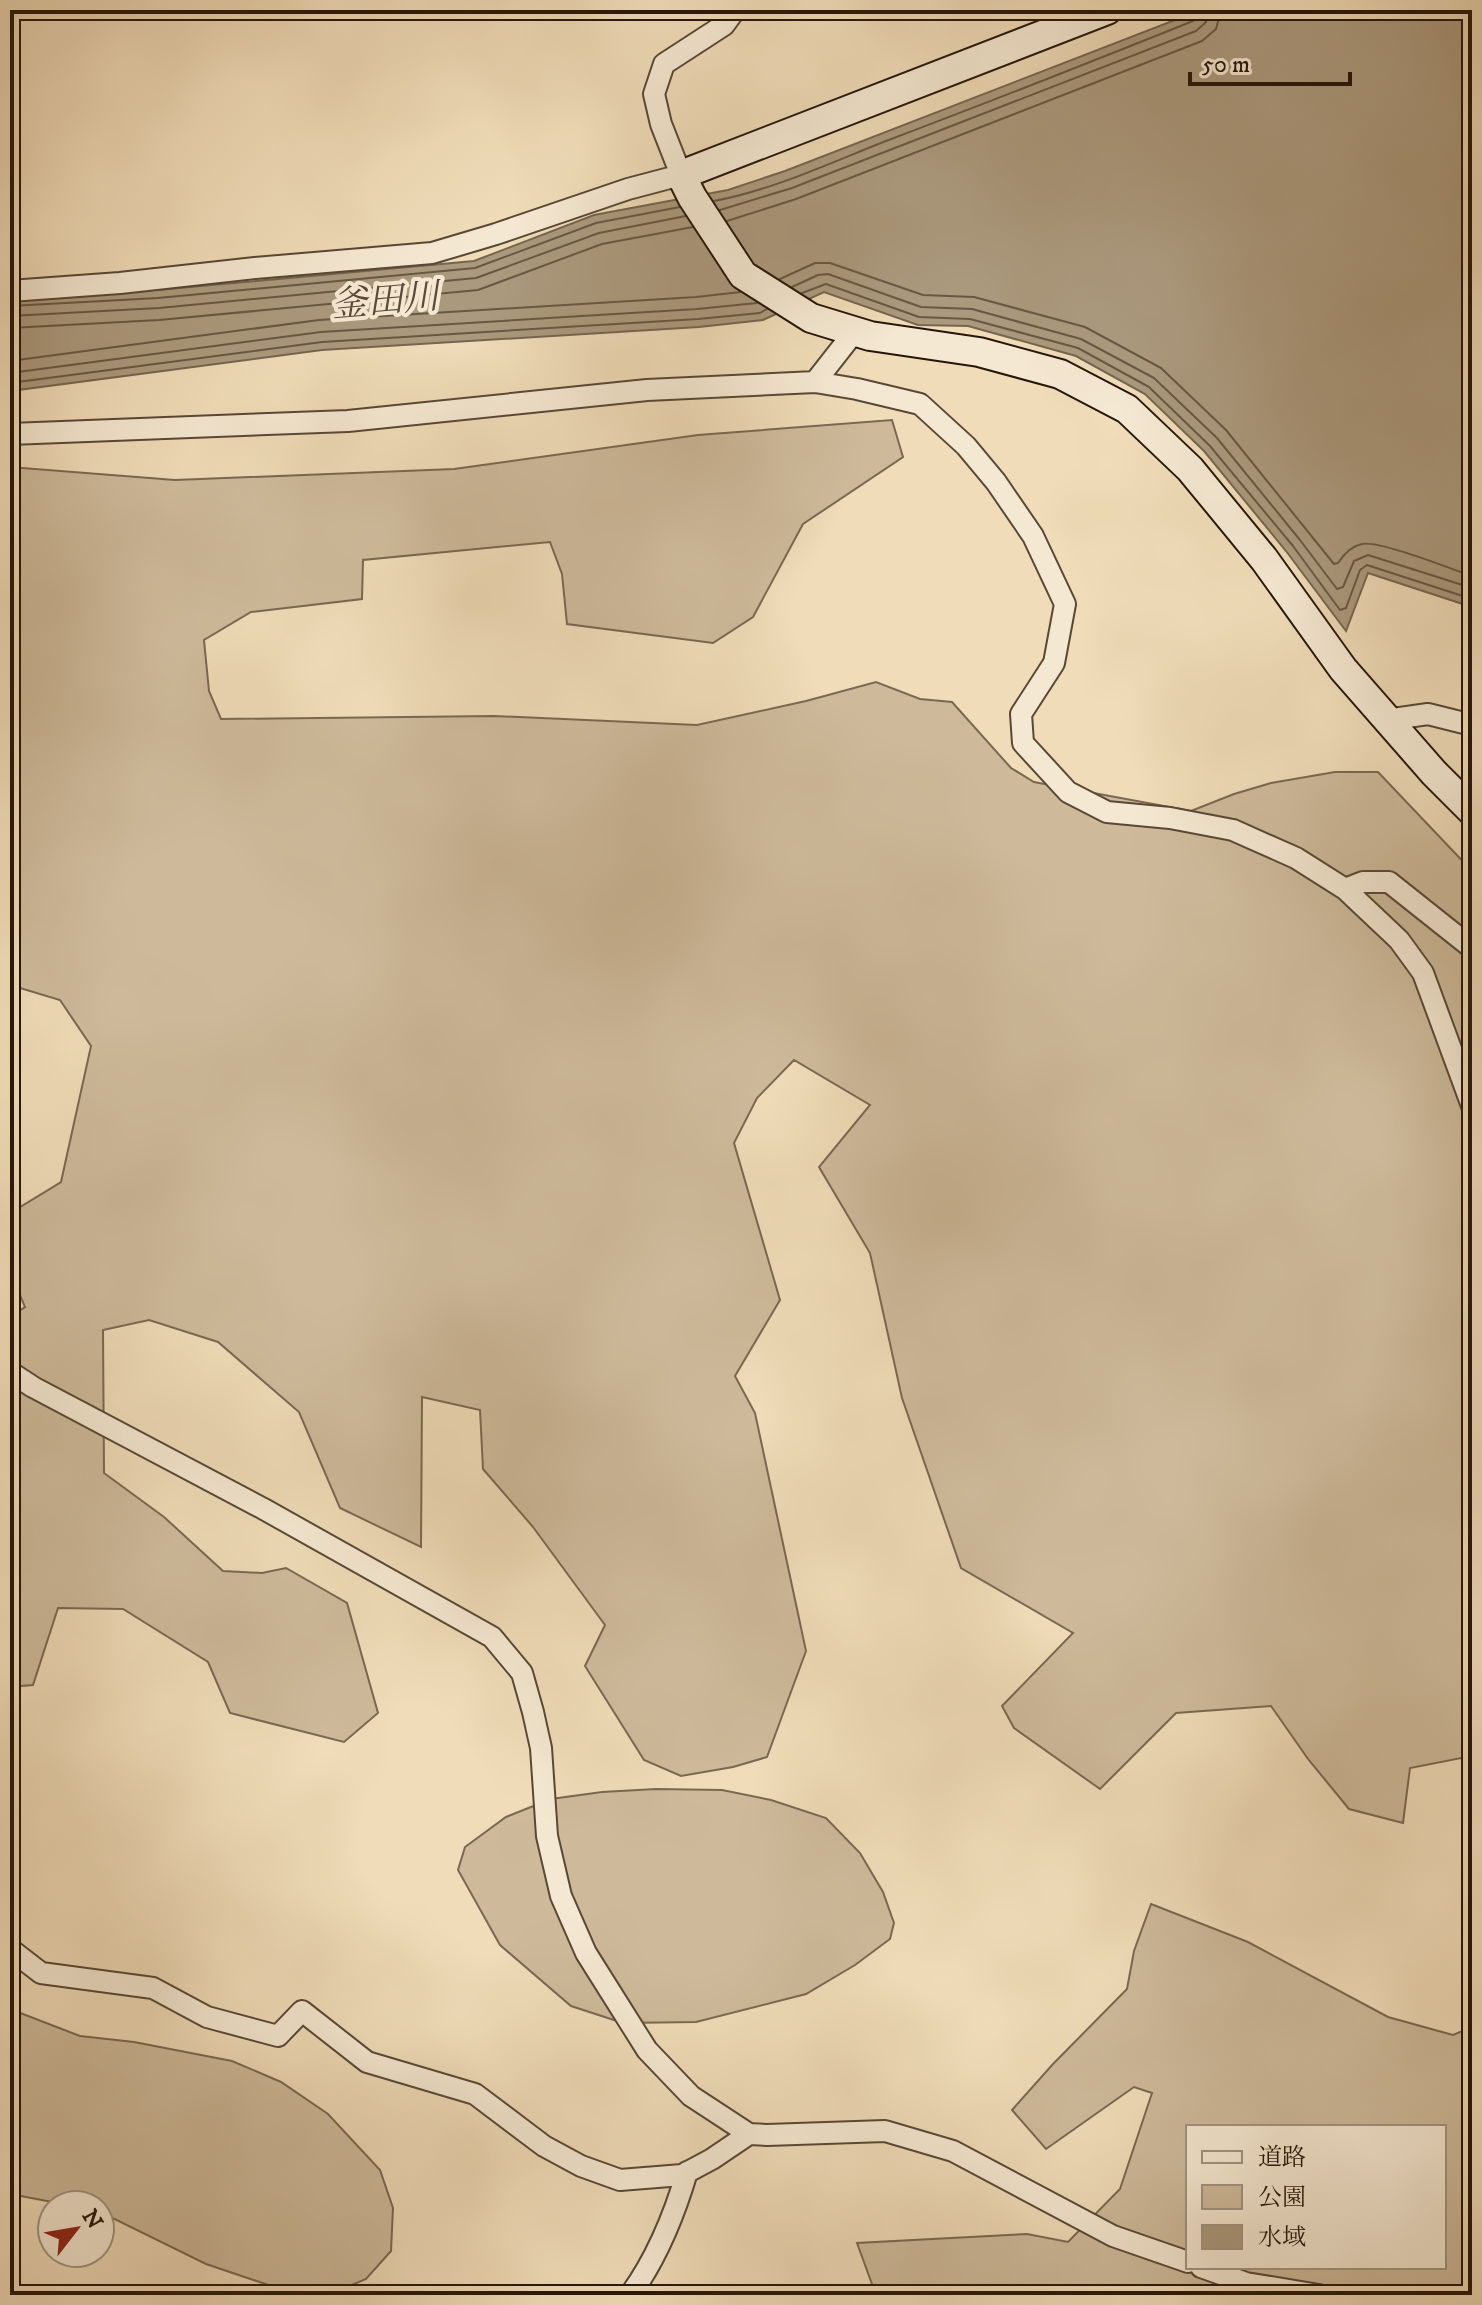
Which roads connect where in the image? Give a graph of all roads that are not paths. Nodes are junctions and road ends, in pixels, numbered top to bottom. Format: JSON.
{"nodes":[{"id":1,"x":735,"y":10,"type":"edge"},
{"id":2,"x":1107,"y":10,"type":"edge"},
{"id":3,"x":686,"y":186,"type":"junction"},
{"id":4,"x":10,"y":291,"type":"edge"},
{"id":5,"x":855,"y":331,"type":"junction"},
{"id":6,"x":815,"y":382,"type":"junction"},
{"id":7,"x":10,"y":434,"type":"edge"},
{"id":8,"x":1386,"y":720,"type":"junction"},
{"id":9,"x":1472,"y":725,"type":"edge"},
{"id":10,"x":1472,"y":811,"type":"edge"},
{"id":11,"x":1345,"y":889,"type":"junction"},
{"id":12,"x":1472,"y":948,"type":"edge"},
{"id":13,"x":1472,"y":1106,"type":"edge"},
{"id":14,"x":10,"y":1372,"type":"edge"},
{"id":15,"x":10,"y":1949,"type":"edge"},
{"id":16,"x":749,"y":2134,"type":"junction"},
{"id":17,"x":687,"y":2172,"type":"junction"},
{"id":18,"x":1186,"y":2261,"type":"edge"},
{"id":19,"x":1207,"y":2269,"type":"edge"},
{"id":20,"x":630,"y":2295,"type":"edge"},
{"id":21,"x":1319,"y":2295,"type":"edge"}],
"edges":[{"from":1,"to":3,"type":"street"},
{"from":2,"to":3,"type":"street"},
{"from":3,"to":4,"type":"street"},
{"from":3,"to":5,"type":"street"},
{"from":5,"to":6,"type":"street"},
{"from":5,"to":8,"type":"street"},
{"from":6,"to":7,"type":"street"},
{"from":6,"to":11,"type":"street"},
{"from":8,"to":9,"type":"street"},
{"from":8,"to":10,"type":"street"},
{"from":11,"to":12,"type":"street"},
{"from":11,"to":13,"type":"street"},
{"from":14,"to":16,"type":"street"},
{"from":15,"to":17,"type":"street"},
{"from":16,"to":17,"type":"street"},
{"from":16,"to":18,"type":"street"},
{"from":17,"to":20,"type":"street"},
{"from":19,"to":21,"type":"street"}]}
